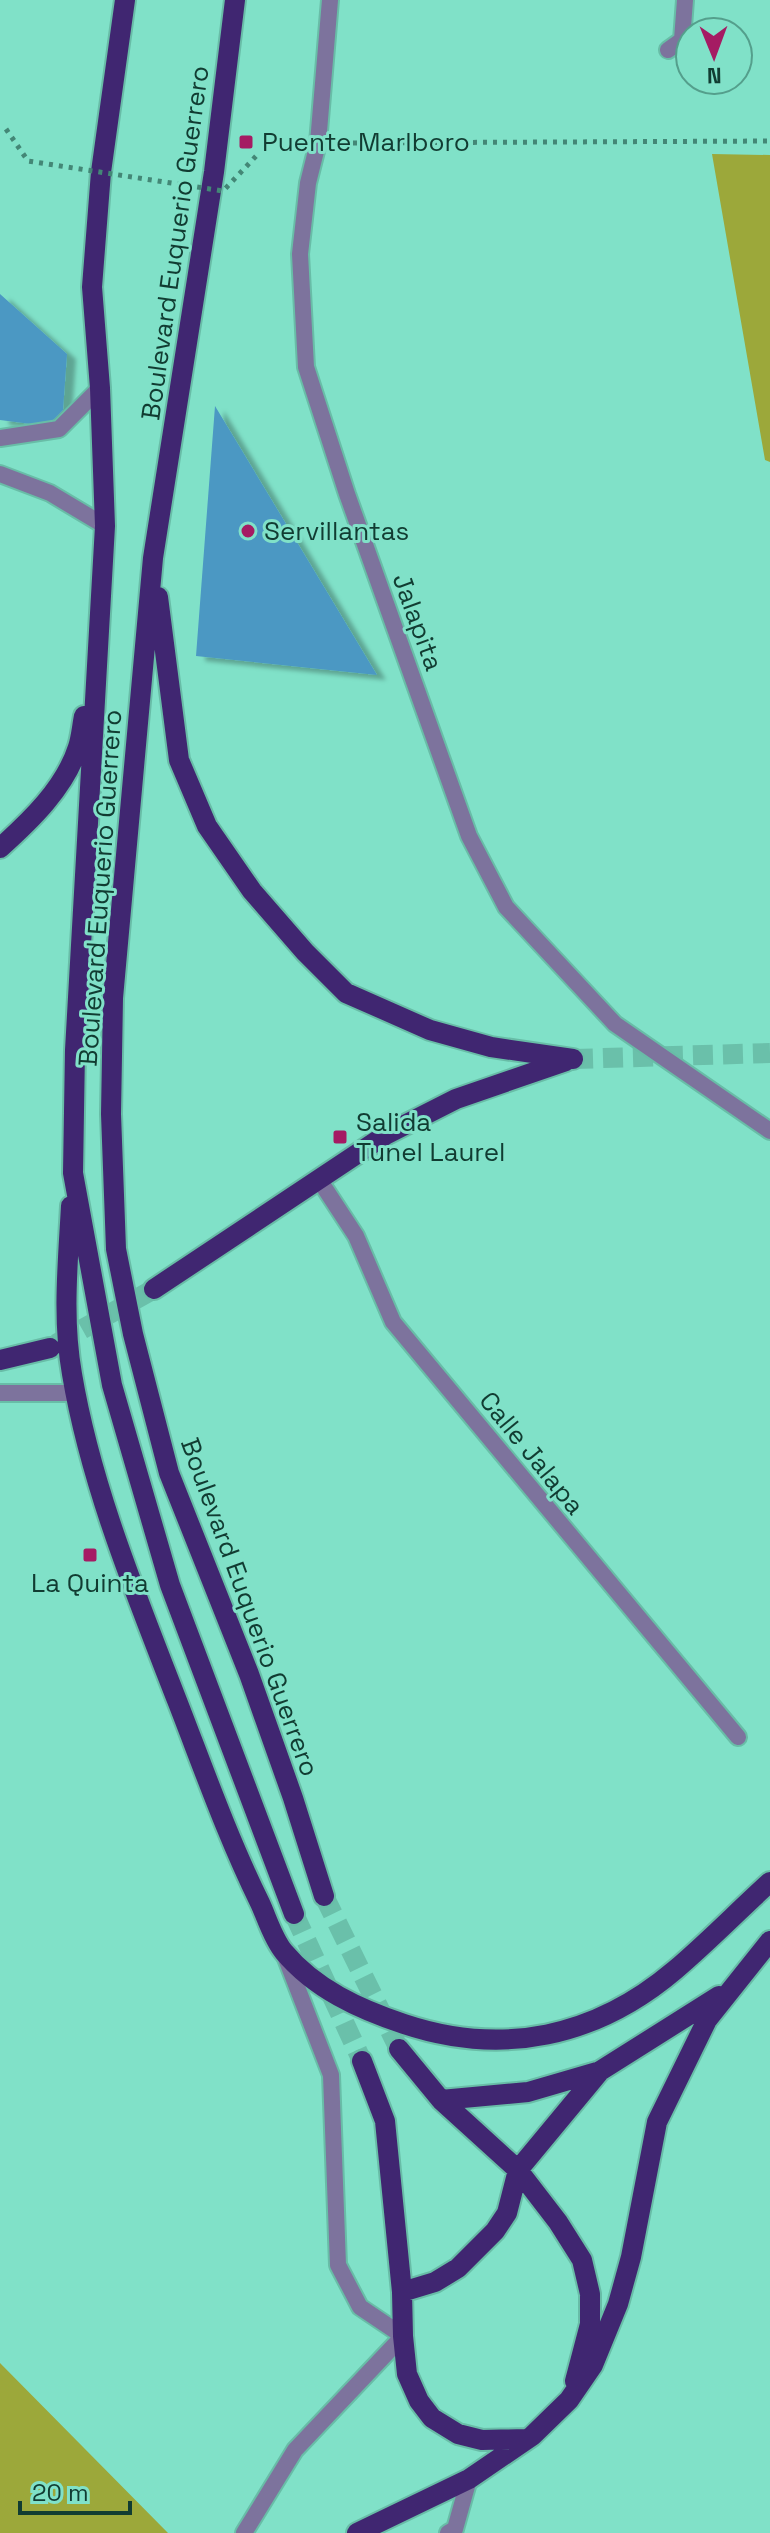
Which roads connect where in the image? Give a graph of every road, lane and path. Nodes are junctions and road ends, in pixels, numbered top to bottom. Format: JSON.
{"nodes":[{"id":1,"x":125,"y":0,"type":"edge"},
{"id":2,"x":235,"y":0,"type":"edge"},
{"id":3,"x":330,"y":0,"type":"edge"},
{"id":4,"x":685,"y":0,"type":"edge"},
{"id":5,"x":668,"y":50,"type":"dead end"},
{"id":6,"x":6,"y":129,"type":"dead end"},
{"id":7,"x":770,"y":141,"type":"edge"},
{"id":8,"x":318,"y":143,"type":"junction"},
{"id":9,"x":259,"y":153,"type":"dead end"},
{"id":10,"x":100,"y":388,"type":"junction"},
{"id":11,"x":0,"y":438,"type":"edge"},
{"id":12,"x":0,"y":474,"type":"edge"},
{"id":13,"x":105,"y":526,"type":"junction"},
{"id":14,"x":153,"y":558,"type":"junction"},
{"id":15,"x":100,"y":621,"type":"junction"},
{"id":16,"x":0,"y":848,"type":"edge"},
{"id":17,"x":770,"y":1131,"type":"edge"},
{"id":18,"x":73,"y":1173,"type":"junction"},
{"id":19,"x":320,"y":1181,"type":"junction"},
{"id":20,"x":154,"y":1289,"type":"tunnel mouth"},
{"id":21,"x":50,"y":1348,"type":"tunnel mouth"},
{"id":22,"x":0,"y":1360,"type":"edge"},
{"id":23,"x":0,"y":1393,"type":"edge"},
{"id":24,"x":75,"y":1393,"type":"junction"},
{"id":25,"x":738,"y":1737,"type":"dead end"},
{"id":26,"x":770,"y":1882,"type":"edge"},
{"id":27,"x":324,"y":1896,"type":"tunnel mouth"},
{"id":28,"x":294,"y":1914,"type":"tunnel mouth"},
{"id":29,"x":770,"y":1941,"type":"edge"},
{"id":30,"x":283,"y":1950,"type":"junction"},
{"id":31,"x":733,"y":1987,"type":"junction"},
{"id":32,"x":399,"y":2049,"type":"tunnel mouth"},
{"id":33,"x":362,"y":2061,"type":"tunnel mouth"},
{"id":34,"x":600,"y":2071,"type":"junction"},
{"id":35,"x":441,"y":2100,"type":"junction"},
{"id":36,"x":518,"y":2170,"type":"junction"},
{"id":37,"x":402,"y":2292,"type":"junction"},
{"id":38,"x":403,"y":2336,"type":"junction"},
{"id":39,"x":569,"y":2400,"type":"junction"},
{"id":40,"x":526,"y":2439,"type":"junction"},
{"id":41,"x":469,"y":2479,"type":"junction"},
{"id":42,"x":244,"y":2533,"type":"edge"},
{"id":43,"x":357,"y":2533,"type":"edge"},
{"id":44,"x":448,"y":2533,"type":"edge"}],
"edges":[{"from":1,"to":10,"type":"main road"},
{"from":2,"to":14,"type":"main road","name":"Boulevard Euquerio Guerrero"},
{"from":3,"to":8,"type":"street","name":"Jalapita"},
{"from":4,"to":5,"type":"street"},
{"from":6,"to":9,"type":"path","bridge":true},
{"from":7,"to":8,"type":"path"},
{"from":8,"to":17,"type":"street","name":"Jalapita"},
{"from":10,"to":11,"type":"street"},
{"from":10,"to":13,"type":"main road"},
{"from":12,"to":13,"type":"street"},
{"from":13,"to":15,"type":"main road"},
{"from":14,"to":19,"type":"main road"},
{"from":14,"to":27,"type":"main road","name":"Boulevard Euquerio Guerrero"},
{"from":15,"to":16,"type":"main road"},
{"from":15,"to":18,"type":"main road","name":"Boulevard Euquerio Guerrero"},
{"from":18,"to":24,"type":"main road"},
{"from":18,"to":28,"type":"main road","name":"Boulevard Euquerio Guerrero"},
{"from":19,"to":20,"type":"main road"},
{"from":19,"to":25,"type":"street","name":"Calle Jalapa"},
{"from":21,"to":22,"type":"main road"},
{"from":23,"to":24,"type":"street"},
{"from":24,"to":30,"type":"main road"},
{"from":26,"to":30,"type":"main road"},
{"from":29,"to":31,"type":"main road"},
{"from":30,"to":38,"type":"street"},
{"from":31,"to":34,"type":"main road"},
{"from":31,"to":39,"type":"main road"},
{"from":32,"to":35,"type":"main road"},
{"from":33,"to":37,"type":"main road"},
{"from":34,"to":35,"type":"main road"},
{"from":34,"to":36,"type":"main road"},
{"from":35,"to":36,"type":"main road"},
{"from":36,"to":37,"type":"main road"},
{"from":36,"to":39,"type":"main road"},
{"from":37,"to":38,"type":"main road"},
{"from":38,"to":40,"type":"main road"},
{"from":38,"to":42,"type":"street"},
{"from":39,"to":40,"type":"main road"},
{"from":40,"to":41,"type":"main road"},
{"from":41,"to":43,"type":"main road"},
{"from":41,"to":44,"type":"street"}]}
